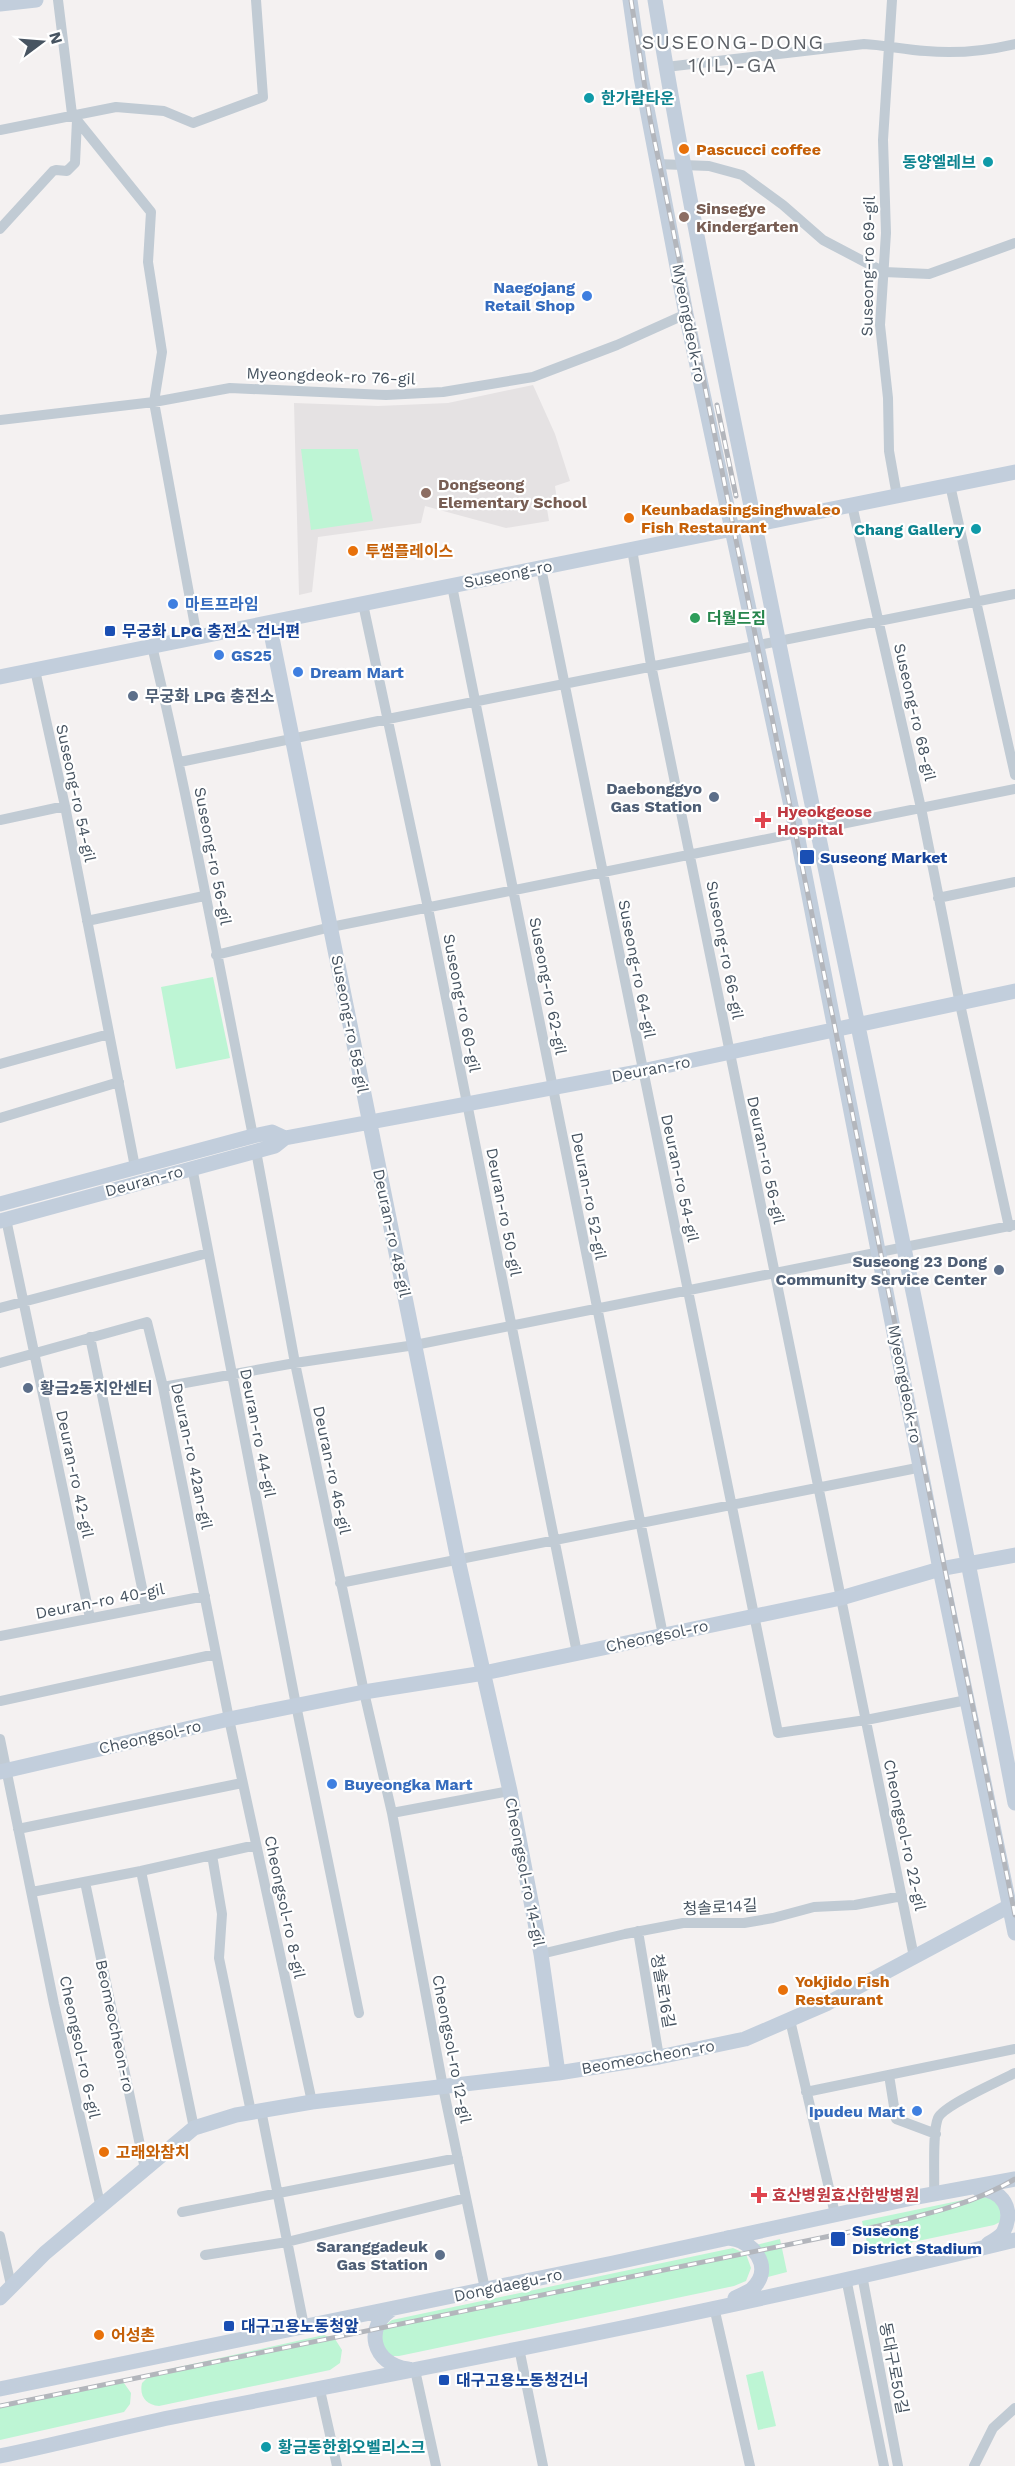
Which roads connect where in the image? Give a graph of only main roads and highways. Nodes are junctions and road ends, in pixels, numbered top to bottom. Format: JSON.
{"nodes":[{"id":1,"x":36,"y":0,"type":"edge"},
{"id":2,"x":630,"y":0,"type":"edge"},
{"id":3,"x":655,"y":0,"type":"edge"},
{"id":4,"x":0,"y":4,"type":"edge"},
{"id":5,"x":1015,"y":472,"type":"edge"},
{"id":6,"x":754,"y":525,"type":"junction"},
{"id":7,"x":732,"y":529,"type":"junction"},
{"id":8,"x":269,"y":623,"type":"junction"},
{"id":9,"x":0,"y":677,"type":"edge"},
{"id":10,"x":1015,"y":992,"type":"edge"},
{"id":11,"x":858,"y":1024,"type":"junction"},
{"id":12,"x":833,"y":1029,"type":"junction"},
{"id":13,"x":369,"y":1122,"type":"junction"},
{"id":14,"x":255,"y":1143,"type":"junction"},
{"id":15,"x":0,"y":1204,"type":"edge"},
{"id":16,"x":3,"y":1220,"type":"edge"},
{"id":17,"x":1015,"y":1555,"type":"edge"},
{"id":18,"x":969,"y":1563,"type":"junction"},
{"id":19,"x":940,"y":1569,"type":"junction"},
{"id":20,"x":484,"y":1673,"type":"junction"},
{"id":21,"x":3,"y":1772,"type":"edge"},
{"id":22,"x":1015,"y":1803,"type":"edge"},
{"id":23,"x":1012,"y":1904,"type":"edge"},
{"id":24,"x":1015,"y":1933,"type":"edge"},
{"id":25,"x":558,"y":2073,"type":"junction"},
{"id":26,"x":1015,"y":2179,"type":"edge"},
{"id":27,"x":961,"y":2188,"type":"junction"},
{"id":28,"x":721,"y":2238,"type":"junction"},
{"id":29,"x":1011,"y":2240,"type":"edge"},
{"id":30,"x":982,"y":2247,"type":"junction"},
{"id":31,"x":4,"y":2290,"type":"edge"},
{"id":32,"x":400,"y":2306,"type":"junction"},
{"id":33,"x":717,"y":2306,"type":"junction"},
{"id":34,"x":415,"y":2370,"type":"junction"},
{"id":35,"x":0,"y":2389,"type":"edge"},
{"id":36,"x":5,"y":2459,"type":"edge"}],
"edges":[{"from":1,"to":4,"type":"main road"},
{"from":2,"to":7,"type":"main road","name":"Myeongdeok-ro"},
{"from":3,"to":6,"type":"main road","name":"Myeongdeok-ro"},
{"from":5,"to":6,"type":"main road","name":"Suseong-ro"},
{"from":6,"to":7,"type":"main road","name":"Suseong-ro"},
{"from":6,"to":11,"type":"main road","name":"Myeongdeok-ro"},
{"from":7,"to":8,"type":"main road","name":"Suseong-ro"},
{"from":7,"to":12,"type":"main road","name":"Myeongdeok-ro"},
{"from":8,"to":9,"type":"main road","name":"Suseong-ro"},
{"from":8,"to":13,"type":"main road","name":"Suseong-ro 58-gil"},
{"from":10,"to":11,"type":"main road","name":"Deuran-ro"},
{"from":11,"to":12,"type":"main road","name":"Deuran-ro"},
{"from":11,"to":18,"type":"main road","name":"Myeongdeok-ro"},
{"from":12,"to":13,"type":"main road","name":"Deuran-ro"},
{"from":12,"to":19,"type":"main road","name":"Myeongdeok-ro"},
{"from":13,"to":14,"type":"main road","name":"Deuran-ro"},
{"from":13,"to":20,"type":"main road","name":"Deuran-ro 48-gil"},
{"from":14,"to":15,"type":"main road","name":"Deuran-ro"},
{"from":14,"to":16,"type":"main road","name":"Deuran-ro"},
{"from":17,"to":18,"type":"main road","name":"Cheongsol-ro"},
{"from":18,"to":19,"type":"main road","name":"Cheongsol-ro"},
{"from":18,"to":22,"type":"main road","name":"Myeongdeok-ro"},
{"from":19,"to":20,"type":"main road","name":"Cheongsol-ro"},
{"from":19,"to":23,"type":"main road","name":"Myeongdeok-ro"},
{"from":20,"to":21,"type":"main road","name":"Cheongsol-ro"},
{"from":20,"to":25,"type":"main road","name":"Cheongsol-ro 14-gil"},
{"from":23,"to":24,"type":"main road","name":"Myeongdeok-ro"},
{"from":23,"to":25,"type":"main road","name":"Beomeocheon-ro"},
{"from":25,"to":31,"type":"main road","name":"Beomeocheon-ro"},
{"from":26,"to":27,"type":"main road","name":"Dongdaegu-ro"},
{"from":27,"to":28,"type":"main road","name":"Dongdaegu-ro"},
{"from":27,"to":30,"type":"main road"},
{"from":28,"to":32,"type":"main road","name":"Dongdaegu-ro"},
{"from":28,"to":33,"type":"main road"},
{"from":29,"to":30,"type":"main road"},
{"from":30,"to":33,"type":"main road"},
{"from":32,"to":34,"type":"main road"},
{"from":32,"to":35,"type":"main road","name":"Dongdaegu-ro"},
{"from":33,"to":34,"type":"main road"},
{"from":34,"to":36,"type":"main road"}]}
